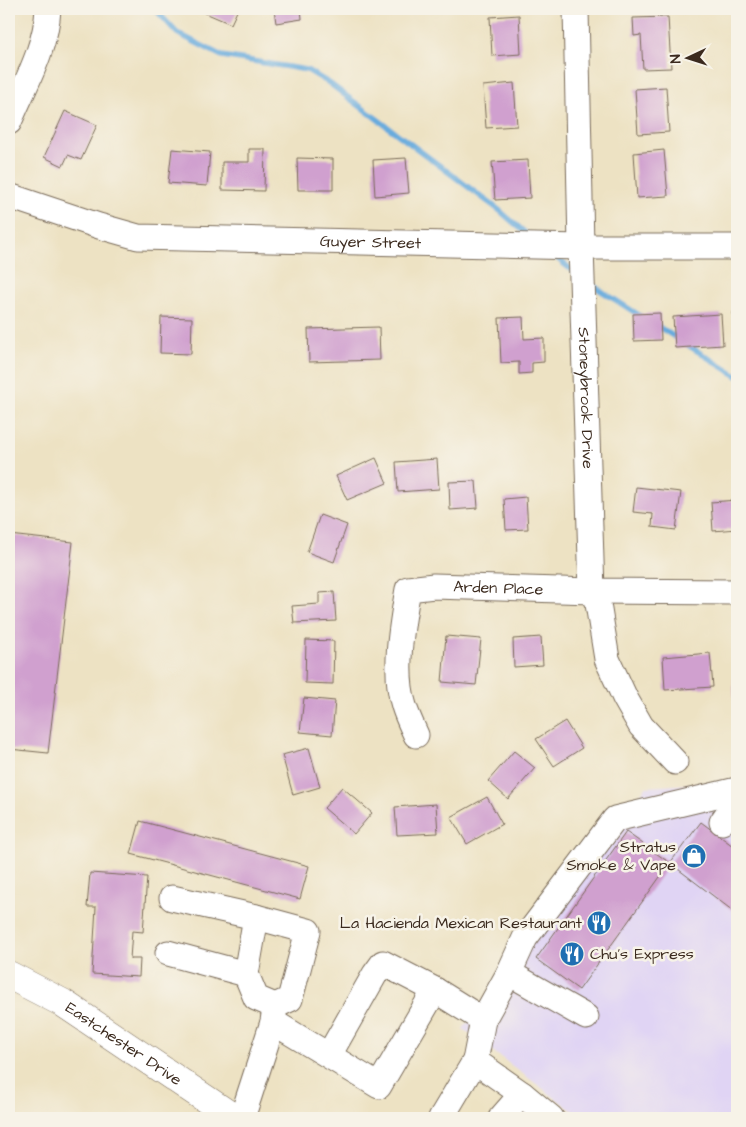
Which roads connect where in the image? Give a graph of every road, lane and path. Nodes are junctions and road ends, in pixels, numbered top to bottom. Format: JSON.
{"nodes":[{"id":1,"x":48,"y":9,"type":"edge"},
{"id":2,"x":576,"y":9,"type":"edge"},
{"id":3,"x":9,"y":122,"type":"edge"},
{"id":4,"x":9,"y":196,"type":"edge"},
{"id":5,"x":581,"y":247,"type":"junction"},
{"id":6,"x":737,"y":247,"type":"edge"},
{"id":7,"x":592,"y":591,"type":"junction"},
{"id":8,"x":737,"y":592,"type":"edge"},
{"id":9,"x":416,"y":735,"type":"dead end"},
{"id":10,"x":675,"y":762,"type":"dead end"},
{"id":11,"x":737,"y":790,"type":"edge"},
{"id":12,"x":737,"y":800,"type":"edge"},
{"id":13,"x":722,"y":822,"type":"dead end"},
{"id":14,"x":172,"y":898,"type":"dead end"},
{"id":15,"x":256,"y":917,"type":"junction"},
{"id":16,"x":168,"y":953,"type":"dead end"},
{"id":17,"x":509,"y":973,"type":"junction"},
{"id":18,"x":246,"y":974,"type":"junction"},
{"id":19,"x":9,"y":975,"type":"edge"},
{"id":20,"x":435,"y":990,"type":"junction"},
{"id":21,"x":274,"y":1014,"type":"junction"},
{"id":22,"x":586,"y":1017,"type":"dead end"},
{"id":23,"x":483,"y":1020,"type":"junction"},
{"id":24,"x":329,"y":1055,"type":"junction"},
{"id":25,"x":475,"y":1061,"type":"junction"},
{"id":26,"x":522,"y":1094,"type":"junction"},
{"id":27,"x":234,"y":1118,"type":"edge"},
{"id":28,"x":242,"y":1118,"type":"edge"},
{"id":29,"x":441,"y":1118,"type":"edge"},
{"id":30,"x":501,"y":1118,"type":"edge"},
{"id":31,"x":551,"y":1118,"type":"edge"}],
"edges":[{"from":1,"to":3,"type":"street"},
{"from":2,"to":5,"type":"street","name":"Stoneybrook Drive"},
{"from":4,"to":5,"type":"street","name":"Guyer Street"},
{"from":5,"to":6,"type":"street","name":"Guyer Street"},
{"from":5,"to":7,"type":"street","name":"Stoneybrook Drive"},
{"from":7,"to":8,"type":"street","name":"Arden Place"},
{"from":7,"to":9,"type":"street","name":"Arden Place"},
{"from":7,"to":10,"type":"street","name":"Stoneybrook Drive"},
{"from":11,"to":17,"type":"street"},
{"from":12,"to":13,"type":"street"},
{"from":14,"to":15,"type":"street"},
{"from":15,"to":18,"type":"street"},
{"from":15,"to":21,"type":"street"},
{"from":16,"to":18,"type":"street"},
{"from":17,"to":22,"type":"street"},
{"from":17,"to":23,"type":"street"},
{"from":18,"to":21,"type":"street"},
{"from":19,"to":27,"type":"main road","name":"Eastchester Drive"},
{"from":20,"to":23,"type":"street"},
{"from":20,"to":24,"type":"street"},
{"from":20,"to":24,"type":"street"},
{"from":21,"to":24,"type":"street"},
{"from":21,"to":28,"type":"street"},
{"from":23,"to":25,"type":"street"},
{"from":25,"to":26,"type":"street"},
{"from":25,"to":29,"type":"street"},
{"from":26,"to":30,"type":"street"},
{"from":26,"to":31,"type":"street"}]}
